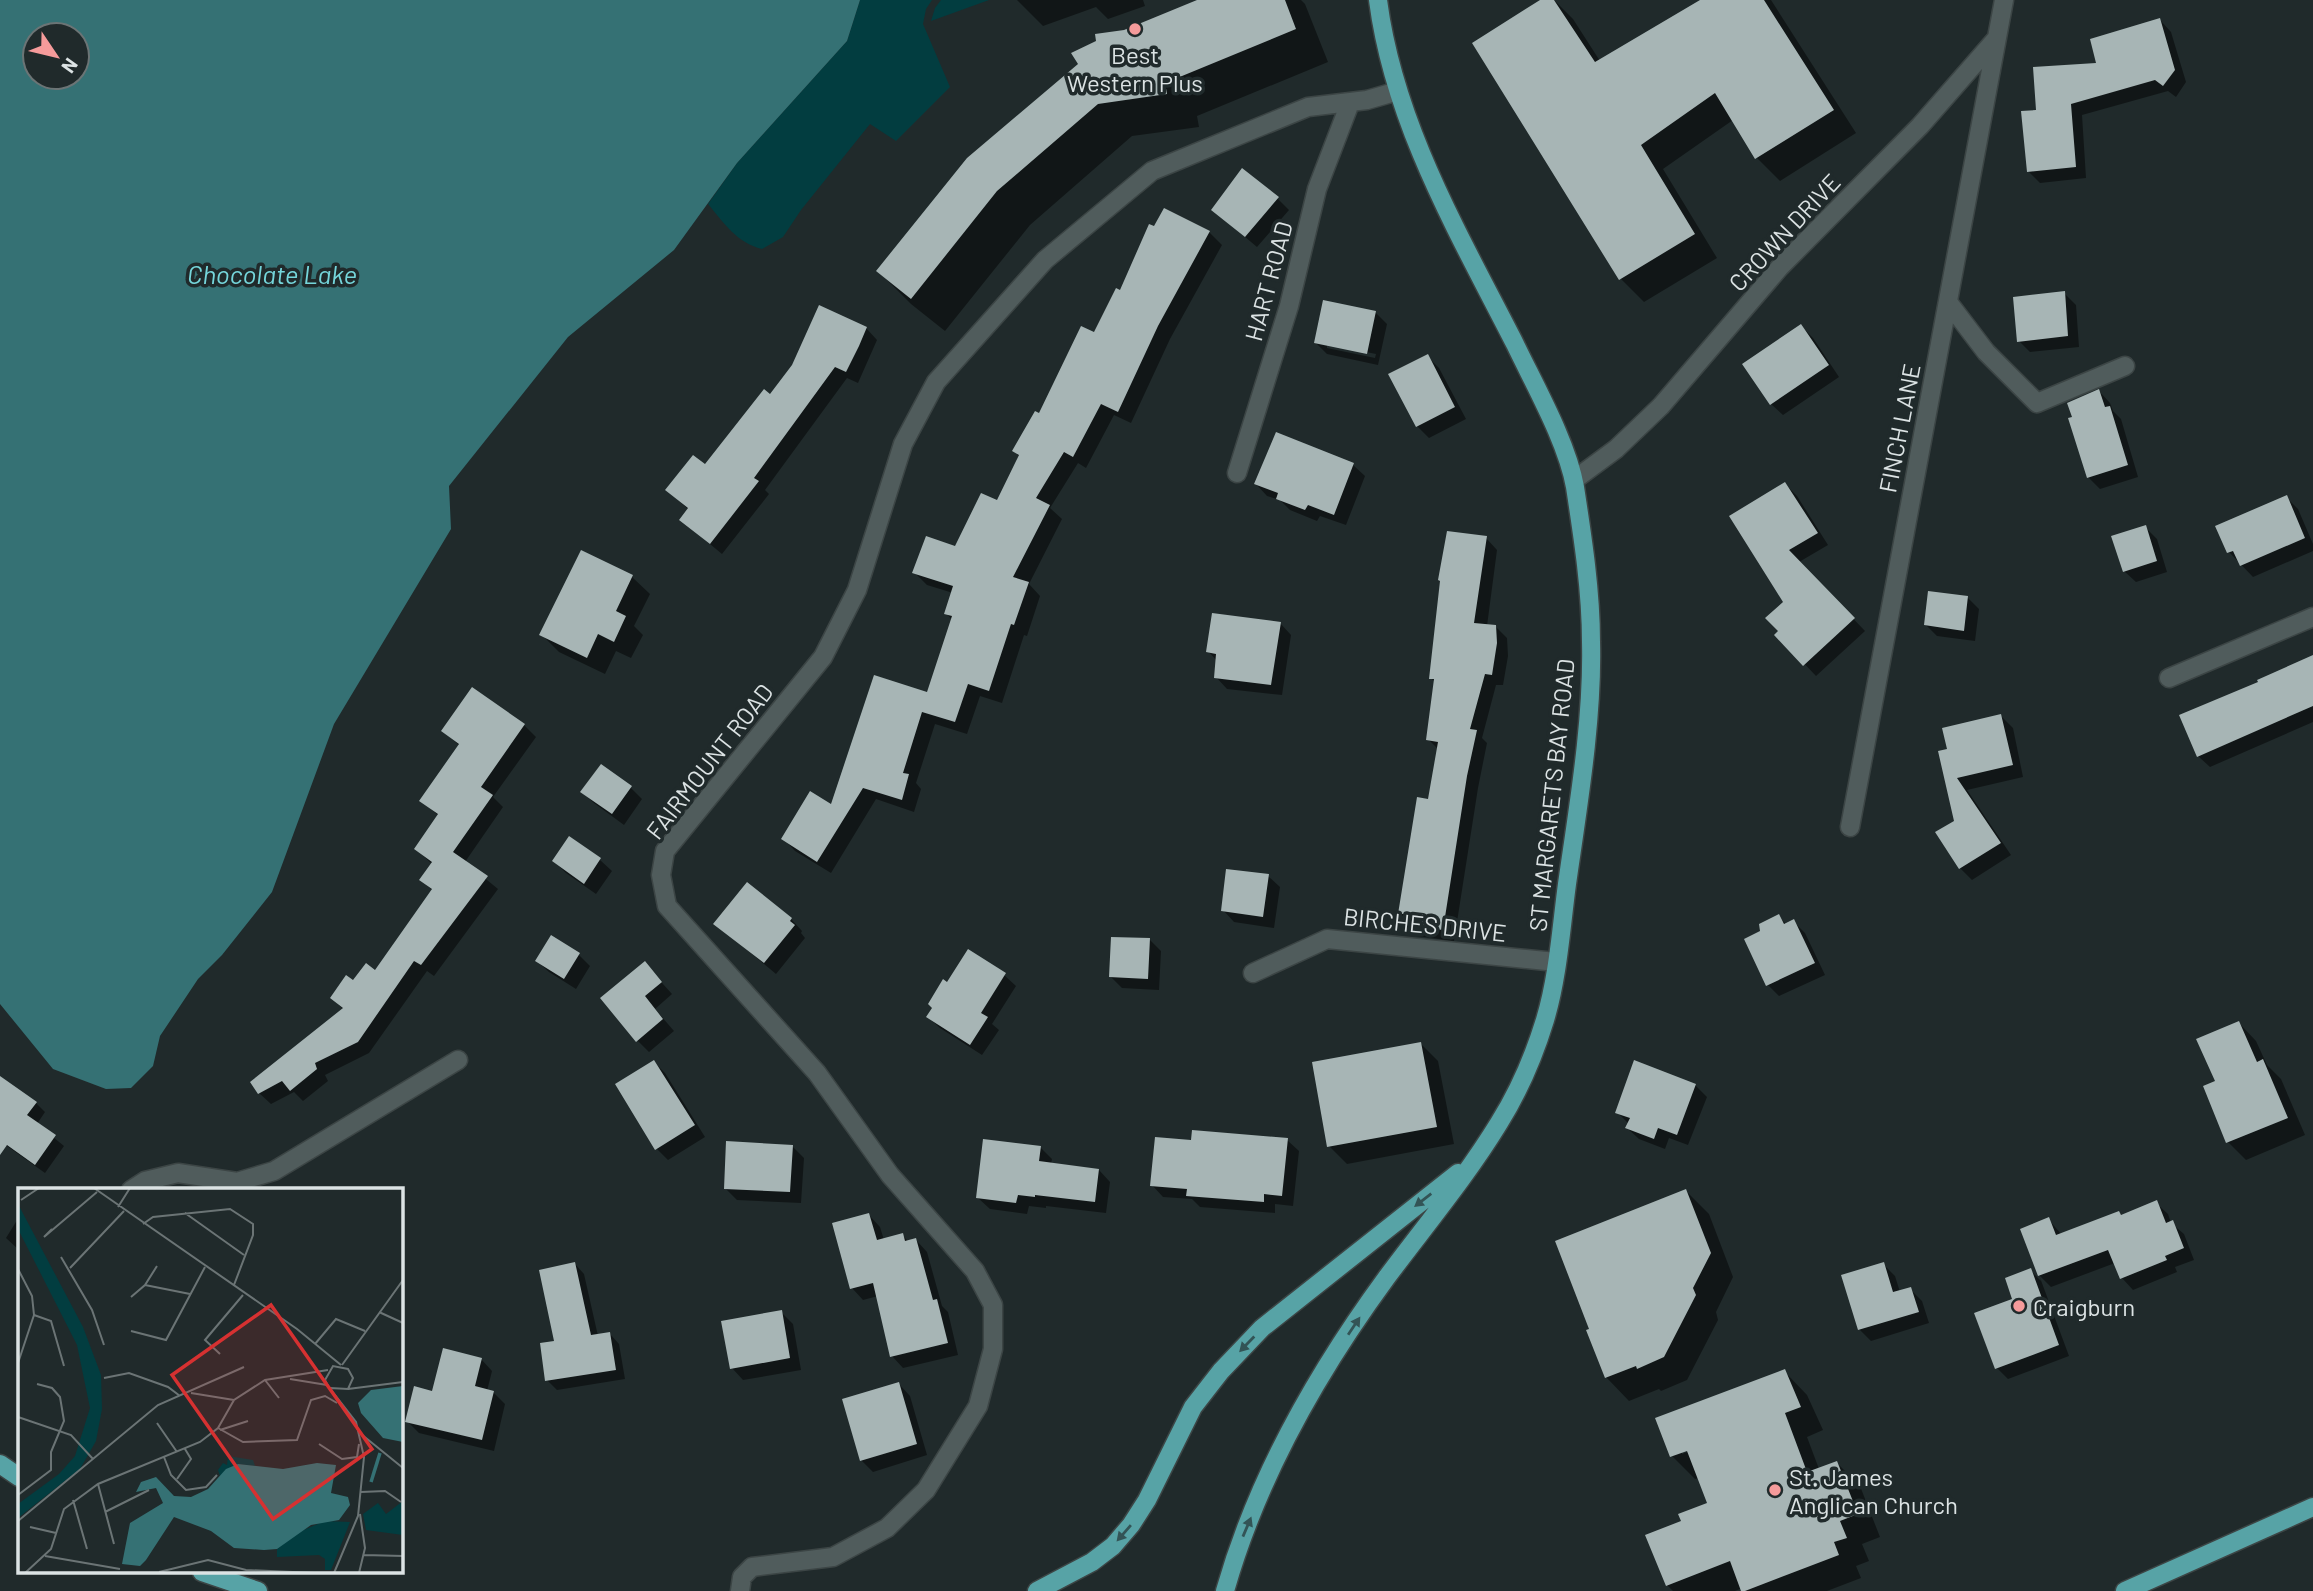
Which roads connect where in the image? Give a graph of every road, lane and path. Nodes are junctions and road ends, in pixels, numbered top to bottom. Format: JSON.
{"nodes":[{"id":1,"x":1378,"y":0,"type":"edge"},
{"id":2,"x":2004,"y":0,"type":"edge"},
{"id":3,"x":1997,"y":38,"type":"junction"},
{"id":4,"x":1398,"y":91,"type":"junction"},
{"id":5,"x":1350,"y":103,"type":"junction"},
{"id":6,"x":1948,"y":302,"type":"junction"},
{"id":7,"x":2125,"y":366,"type":"dead end"},
{"id":8,"x":1237,"y":473,"type":"dead end"},
{"id":9,"x":1574,"y":480,"type":"junction"},
{"id":10,"x":2313,"y":617,"type":"edge"},
{"id":11,"x":2169,"y":678,"type":"dead end"},
{"id":12,"x":1850,"y":827,"type":"dead end"},
{"id":13,"x":1556,"y":962,"type":"junction"},
{"id":14,"x":1253,"y":973,"type":"dead end"},
{"id":15,"x":458,"y":1060,"type":"dead end"},
{"id":16,"x":1477,"y":1158,"type":"junction"},
{"id":17,"x":134,"y":1188,"type":"edge"},
{"id":18,"x":0,"y":1464,"type":"edge"},
{"id":19,"x":18,"y":1476,"type":"edge"},
{"id":20,"x":2313,"y":1507,"type":"edge"},
{"id":21,"x":223,"y":1576,"type":"edge"},
{"id":22,"x":253,"y":1590,"type":"edge"},
{"id":23,"x":740,"y":1591,"type":"edge"},
{"id":24,"x":1037,"y":1591,"type":"edge"},
{"id":25,"x":1225,"y":1591,"type":"edge"},
{"id":26,"x":2126,"y":1591,"type":"edge"}],
"edges":[{"from":1,"to":4,"type":"main road","name":"ST MARGARETS BAY ROAD"},
{"from":2,"to":3,"type":"street"},
{"from":3,"to":6,"type":"street","name":"FINCH LANE"},
{"from":3,"to":9,"type":"street","name":"CROWN DRIVE"},
{"from":4,"to":5,"type":"street","name":"FAIRMOUNT ROAD"},
{"from":4,"to":9,"type":"main road","name":"ST MARGARETS BAY ROAD"},
{"from":5,"to":8,"type":"street","name":"HART ROAD"},
{"from":5,"to":23,"type":"street","name":"FAIRMOUNT ROAD"},
{"from":6,"to":7,"type":"street"},
{"from":6,"to":12,"type":"street","name":"FINCH LANE"},
{"from":9,"to":13,"type":"main road","name":"ST MARGARETS BAY ROAD"},
{"from":10,"to":11,"type":"street"},
{"from":13,"to":14,"type":"street","name":"BIRCHES DRIVE"},
{"from":13,"to":16,"type":"main road","name":"ST MARGARETS BAY ROAD"},
{"from":15,"to":17,"type":"street"},
{"from":16,"to":24,"type":"main road","name":"ST MARGARETS BAY ROAD","one_way":true},
{"from":25,"to":16,"type":"main road","name":"ST MARGARETS BAY ROAD","one_way":true},
{"from":18,"to":19,"type":"main road"},
{"from":20,"to":26,"type":"main road"},
{"from":21,"to":22,"type":"main road"}]}
